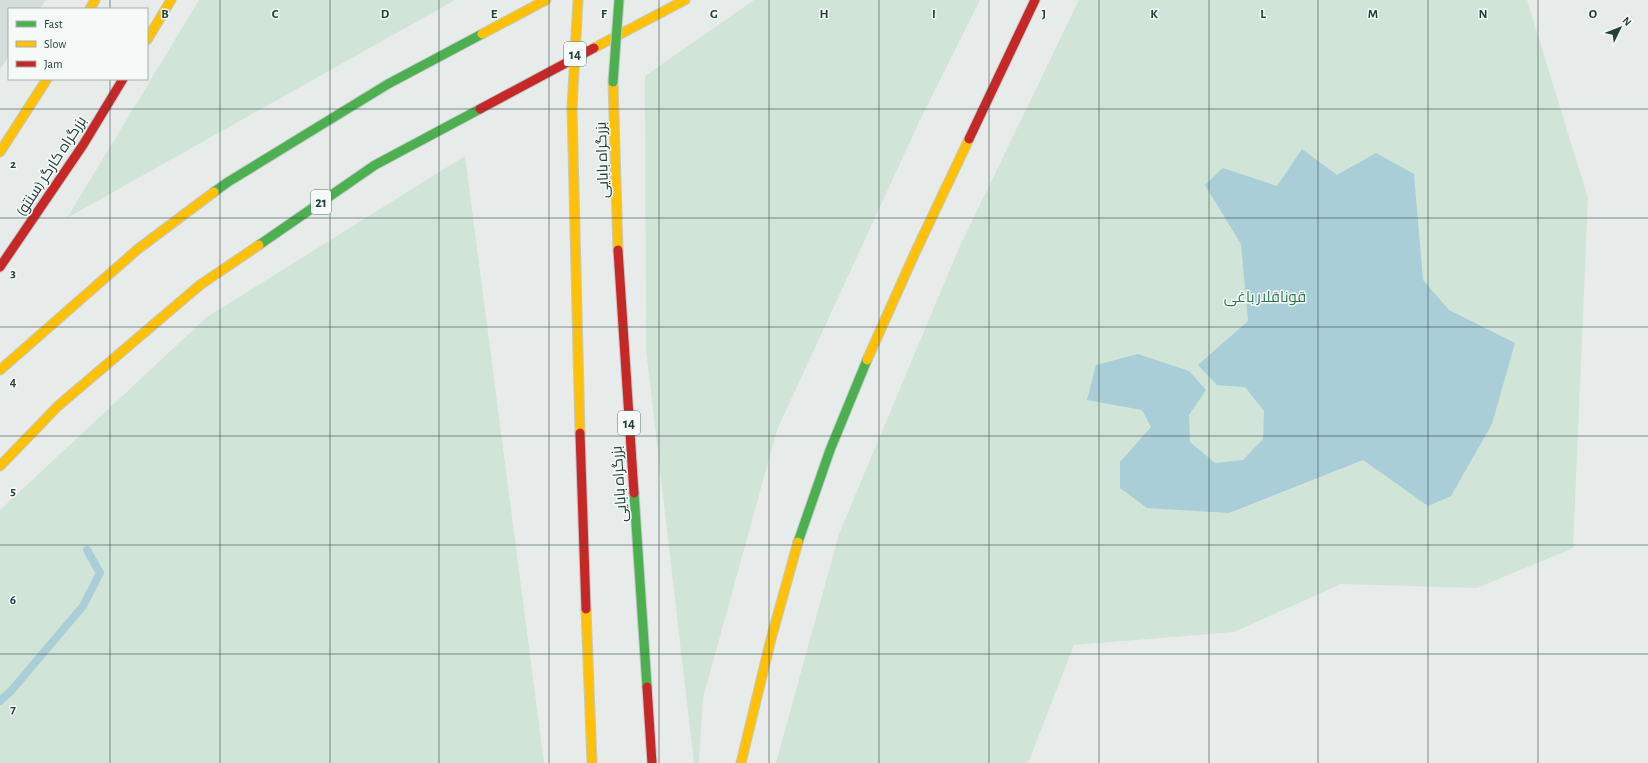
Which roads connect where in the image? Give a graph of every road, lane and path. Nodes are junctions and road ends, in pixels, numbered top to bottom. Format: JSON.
{"nodes":[{"id":1,"x":171,"y":0,"type":"edge"},
{"id":2,"x":546,"y":0,"type":"edge"},
{"id":3,"x":578,"y":0,"type":"edge"},
{"id":4,"x":619,"y":0,"type":"edge"},
{"id":5,"x":685,"y":0,"type":"edge"},
{"id":6,"x":1035,"y":0,"type":"edge"},
{"id":7,"x":148,"y":38,"type":"edge"},
{"id":8,"x":46,"y":80,"type":"edge"},
{"id":9,"x":122,"y":80,"type":"edge"},
{"id":10,"x":0,"y":152,"type":"edge"},
{"id":11,"x":0,"y":267,"type":"edge"},
{"id":12,"x":0,"y":370,"type":"edge"},
{"id":13,"x":0,"y":466,"type":"edge"},
{"id":14,"x":643,"y":636,"type":"junction"},
{"id":15,"x":658,"y":718,"type":"dead end"},
{"id":16,"x":592,"y":763,"type":"edge"},
{"id":17,"x":652,"y":763,"type":"edge"},
{"id":18,"x":741,"y":763,"type":"edge"}],
"edges":[{"from":1,"to":7,"type":"main road"},
{"from":2,"to":12,"type":"main road"},
{"from":3,"to":16,"type":"main road","name":"بزرگراه بابایی","number":"14","bridge":true},
{"from":4,"to":14,"type":"main road","name":"بزرگراه بابایی","number":"14","bridge":true},
{"from":5,"to":13,"type":"main road","number":"21"},
{"from":6,"to":18,"type":"main road"},
{"from":8,"to":10,"type":"main road"},
{"from":9,"to":11,"type":"main road","name":"بزرگراه کارگر (سنتو)"},
{"from":14,"to":15,"type":"main road"},
{"from":14,"to":17,"type":"main road","name":"بزرگراه بابایی","number":"14"}]}
